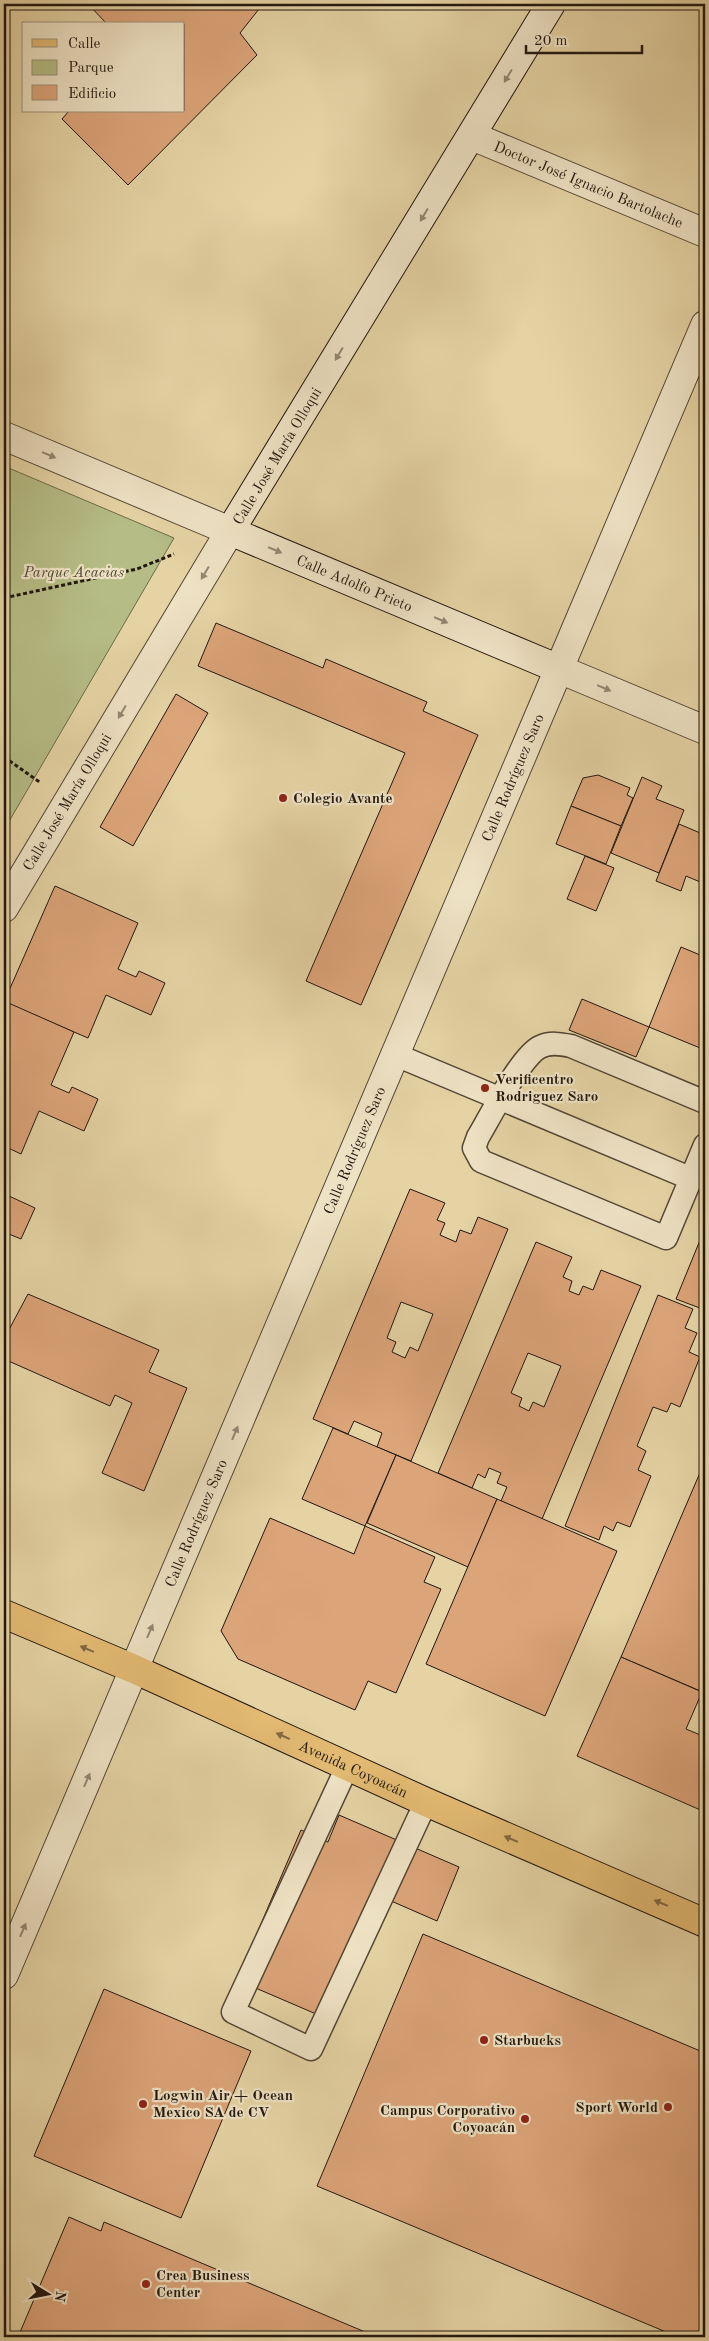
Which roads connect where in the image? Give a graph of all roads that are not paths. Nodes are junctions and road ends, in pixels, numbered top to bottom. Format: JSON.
{"nodes":[{"id":1,"x":550,"y":4,"type":"edge"},
{"id":2,"x":472,"y":136,"type":"junction"},
{"id":3,"x":705,"y":233,"type":"edge"},
{"id":4,"x":705,"y":325,"type":"edge"},
{"id":5,"x":4,"y":436,"type":"edge"},
{"id":6,"x":230,"y":531,"type":"junction"},
{"id":7,"x":559,"y":669,"type":"junction"},
{"id":8,"x":705,"y":730,"type":"edge"},
{"id":9,"x":4,"y":908,"type":"edge"},
{"id":10,"x":396,"y":1054,"type":"junction"},
{"id":11,"x":500,"y":1099,"type":"junction"},
{"id":12,"x":705,"y":1102,"type":"edge"},
{"id":13,"x":705,"y":1145,"type":"edge"},
{"id":14,"x":692,"y":1179,"type":"junction"},
{"id":15,"x":4,"y":1614,"type":"edge"},
{"id":16,"x":134,"y":1669,"type":"junction"},
{"id":17,"x":348,"y":1765,"type":"junction"},
{"id":18,"x":426,"y":1802,"type":"junction"},
{"id":19,"x":705,"y":1923,"type":"edge"},
{"id":20,"x":4,"y":1974,"type":"edge"}],
"edges":[{"from":1,"to":2,"type":"street","name":"Calle José María Olloqui","one_way":true},
{"from":2,"to":3,"type":"street","name":"Doctor José Ignacio Bartolache"},
{"from":2,"to":6,"type":"street","name":"Calle José María Olloqui","one_way":true},
{"from":4,"to":7,"type":"street","name":"Calle Rodríguez Saro"},
{"from":5,"to":6,"type":"street","name":"Calle Adolfo Prieto","one_way":true},
{"from":6,"to":7,"type":"street","name":"Calle Adolfo Prieto","one_way":true},
{"from":6,"to":9,"type":"street","name":"Calle José María Olloqui","one_way":true},
{"from":7,"to":8,"type":"street","name":"Calle Adolfo Prieto","one_way":true},
{"from":7,"to":10,"type":"street","name":"Calle Rodríguez Saro"},
{"from":10,"to":11,"type":"lane"},
{"from":16,"to":10,"type":"street","name":"Calle Rodríguez Saro","one_way":true},
{"from":11,"to":12,"type":"lane"},
{"from":11,"to":14,"type":"lane"},
{"from":11,"to":14,"type":"lane"},
{"from":13,"to":14,"type":"lane"},
{"from":16,"to":15,"type":"main road","name":"Avenida Coyoacán","one_way":true},
{"from":17,"to":16,"type":"main road","name":"Avenida Coyoacán","one_way":true},
{"from":20,"to":16,"type":"street","name":"Calle Rodríguez Saro","one_way":true},
{"from":17,"to":18,"type":"main road","name":"Avenida Coyoacán"},
{"from":17,"to":18,"type":"lane"},
{"from":19,"to":18,"type":"main road","name":"Avenida Coyoacán","one_way":true}]}
